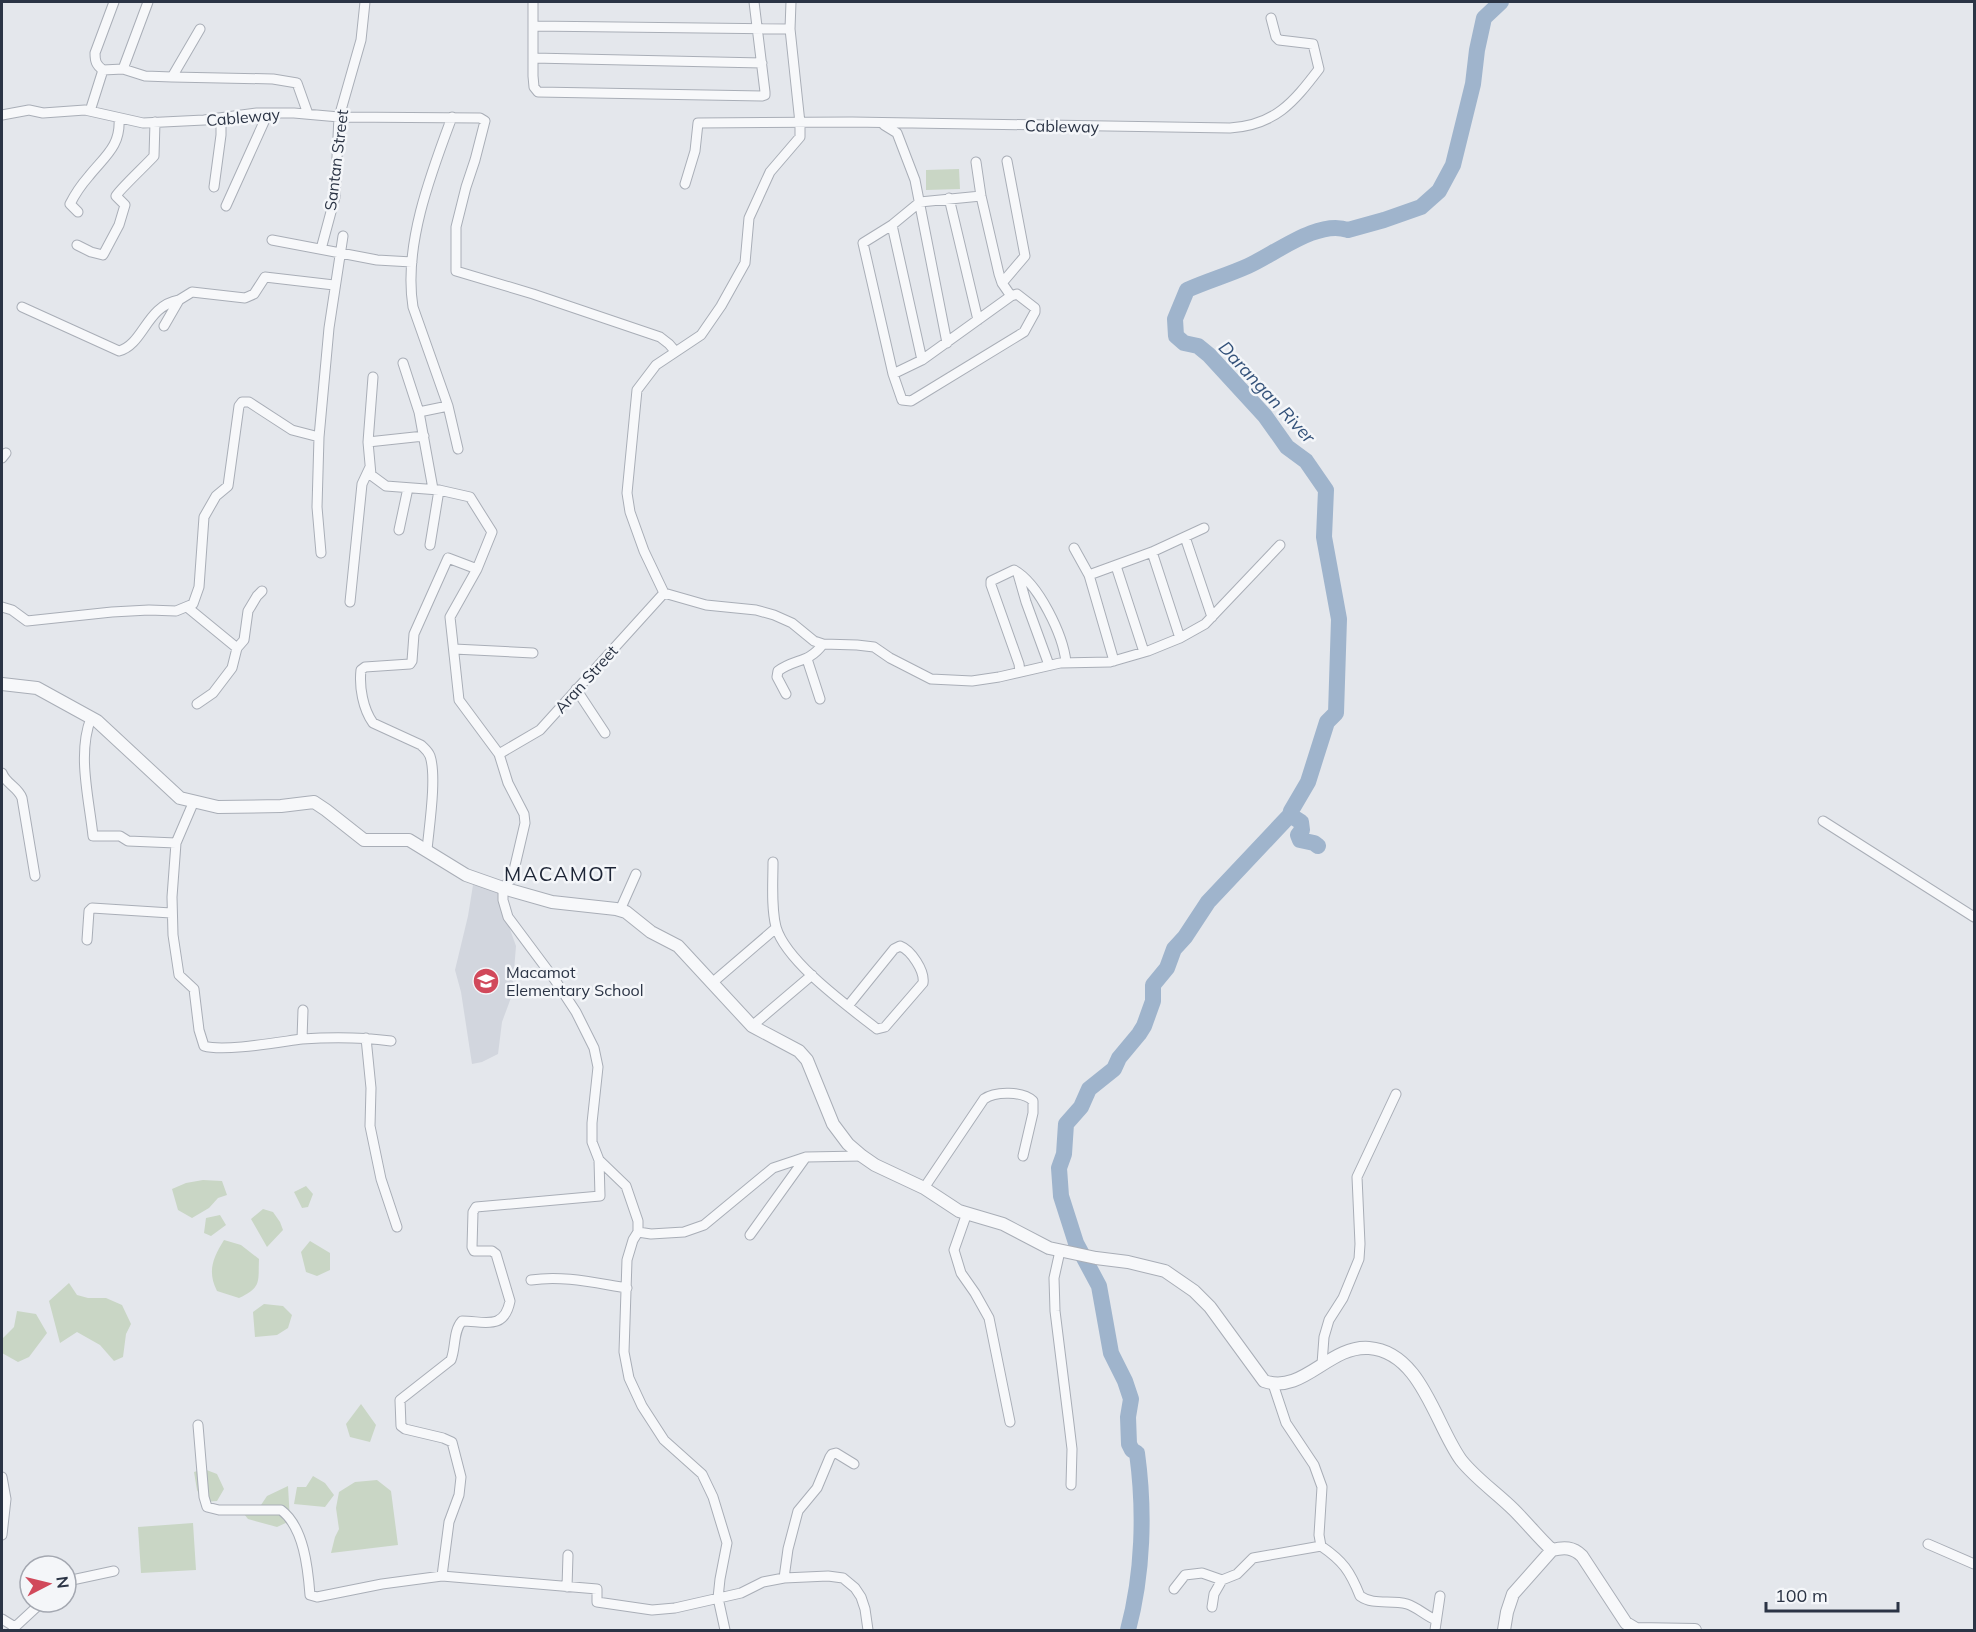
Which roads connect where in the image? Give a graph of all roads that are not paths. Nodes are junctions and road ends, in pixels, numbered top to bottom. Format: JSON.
{"nodes":[{"id":1,"x":114,"y":2,"type":"edge"},
{"id":2,"x":148,"y":2,"type":"edge"},
{"id":3,"x":365,"y":2,"type":"edge"},
{"id":4,"x":533,"y":2,"type":"edge"},
{"id":5,"x":754,"y":2,"type":"edge"},
{"id":6,"x":791,"y":2,"type":"edge"},
{"id":7,"x":1271,"y":18,"type":"dead end"},
{"id":8,"x":533,"y":26,"type":"junction"},
{"id":9,"x":758,"y":28,"type":"junction"},
{"id":10,"x":200,"y":29,"type":"dead end"},
{"id":11,"x":790,"y":29,"type":"junction"},
{"id":12,"x":533,"y":58,"type":"junction"},
{"id":13,"x":762,"y":63,"type":"junction"},
{"id":14,"x":123,"y":69,"type":"junction"},
{"id":15,"x":103,"y":70,"type":"junction"},
{"id":16,"x":172,"y":77,"type":"junction"},
{"id":17,"x":90,"y":111,"type":"junction"},
{"id":18,"x":268,"y":113,"type":"junction"},
{"id":19,"x":308,"y":114,"type":"junction"},
{"id":20,"x":2,"y":115,"type":"edge"},
{"id":21,"x":339,"y":117,"type":"junction"},
{"id":22,"x":452,"y":117,"type":"junction"},
{"id":23,"x":119,"y":118,"type":"junction"},
{"id":24,"x":221,"y":118,"type":"junction"},
{"id":25,"x":155,"y":122,"type":"junction"},
{"id":26,"x":800,"y":123,"type":"junction"},
{"id":27,"x":881,"y":123,"type":"junction"},
{"id":28,"x":1007,"y":161,"type":"dead end"},
{"id":29,"x":976,"y":162,"type":"dead end"},
{"id":30,"x":685,"y":184,"type":"dead end"},
{"id":31,"x":214,"y":187,"type":"dead end"},
{"id":32,"x":981,"y":196,"type":"junction"},
{"id":33,"x":949,"y":198,"type":"junction"},
{"id":34,"x":920,"y":202,"type":"junction"},
{"id":35,"x":226,"y":206,"type":"dead end"},
{"id":36,"x":78,"y":212,"type":"dead end"},
{"id":37,"x":892,"y":225,"type":"junction"},
{"id":38,"x":343,"y":236,"type":"dead end"},
{"id":39,"x":272,"y":240,"type":"dead end"},
{"id":40,"x":76,"y":245,"type":"dead end"},
{"id":41,"x":321,"y":249,"type":"junction"},
{"id":42,"x":339,"y":253,"type":"junction"},
{"id":43,"x":412,"y":262,"type":"junction"},
{"id":44,"x":1002,"y":284,"type":"junction"},
{"id":45,"x":334,"y":285,"type":"junction"},
{"id":46,"x":1011,"y":296,"type":"junction"},
{"id":47,"x":179,"y":300,"type":"junction"},
{"id":48,"x":22,"y":307,"type":"dead end"},
{"id":49,"x":978,"y":320,"type":"junction"},
{"id":50,"x":164,"y":326,"type":"dead end"},
{"id":51,"x":947,"y":343,"type":"junction"},
{"id":52,"x":675,"y":351,"type":"junction"},
{"id":53,"x":922,"y":360,"type":"junction"},
{"id":54,"x":403,"y":363,"type":"dead end"},
{"id":55,"x":893,"y":374,"type":"junction"},
{"id":56,"x":373,"y":377,"type":"dead end"},
{"id":57,"x":448,"y":406,"type":"junction"},
{"id":58,"x":419,"y":412,"type":"junction"},
{"id":59,"x":424,"y":436,"type":"junction"},
{"id":60,"x":320,"y":437,"type":"junction"},
{"id":61,"x":368,"y":442,"type":"junction"},
{"id":62,"x":458,"y":449,"type":"dead end"},
{"id":63,"x":370,"y":468,"type":"junction"},
{"id":64,"x":408,"y":488,"type":"junction"},
{"id":65,"x":436,"y":489,"type":"junction"},
{"id":66,"x":1204,"y":528,"type":"dead end"},
{"id":67,"x":399,"y":530,"type":"dead end"},
{"id":68,"x":1185,"y":537,"type":"junction"},
{"id":69,"x":430,"y":545,"type":"dead end"},
{"id":70,"x":1280,"y":545,"type":"dead end"},
{"id":71,"x":1074,"y":548,"type":"dead end"},
{"id":72,"x":321,"y":552,"type":"dead end"},
{"id":73,"x":1152,"y":552,"type":"junction"},
{"id":74,"x":1116,"y":566,"type":"junction"},
{"id":75,"x":477,"y":569,"type":"junction"},
{"id":76,"x":1018,"y":573,"type":"junction"},
{"id":77,"x":1089,"y":575,"type":"junction"},
{"id":78,"x":262,"y":591,"type":"dead end"},
{"id":79,"x":664,"y":593,"type":"junction"},
{"id":80,"x":350,"y":602,"type":"dead end"},
{"id":81,"x":2,"y":607,"type":"edge"},
{"id":82,"x":187,"y":607,"type":"junction"},
{"id":83,"x":1212,"y":617,"type":"junction"},
{"id":84,"x":1180,"y":638,"type":"junction"},
{"id":85,"x":823,"y":644,"type":"junction"},
{"id":86,"x":237,"y":648,"type":"junction"},
{"id":87,"x":454,"y":649,"type":"junction"},
{"id":88,"x":533,"y":652,"type":"dead end"},
{"id":89,"x":1144,"y":652,"type":"junction"},
{"id":90,"x":807,"y":659,"type":"junction"},
{"id":91,"x":1114,"y":661,"type":"junction"},
{"id":92,"x":1066,"y":662,"type":"junction"},
{"id":93,"x":1049,"y":665,"type":"junction"},
{"id":94,"x":1020,"y":672,"type":"junction"},
{"id":95,"x":2,"y":684,"type":"edge"},
{"id":96,"x":576,"y":689,"type":"junction"},
{"id":97,"x":786,"y":694,"type":"dead end"},
{"id":98,"x":820,"y":699,"type":"dead end"},
{"id":99,"x":197,"y":704,"type":"dead end"},
{"id":100,"x":91,"y":718,"type":"junction"},
{"id":101,"x":605,"y":733,"type":"dead end"},
{"id":102,"x":499,"y":754,"type":"junction"},
{"id":103,"x":2,"y":773,"type":"edge"},
{"id":104,"x":194,"y":801,"type":"junction"},
{"id":105,"x":1822,"y":821,"type":"dead end"},
{"id":106,"x":176,"y":843,"type":"junction"},
{"id":107,"x":427,"y":850,"type":"junction"},
{"id":108,"x":773,"y":862,"type":"dead end"},
{"id":109,"x":636,"y":874,"type":"dead end"},
{"id":110,"x":35,"y":876,"type":"dead end"},
{"id":111,"x":503,"y":888,"type":"junction"},
{"id":112,"x":620,"y":910,"type":"junction"},
{"id":113,"x":171,"y":913,"type":"junction"},
{"id":114,"x":1974,"y":917,"type":"edge"},
{"id":115,"x":776,"y":928,"type":"junction"},
{"id":116,"x":87,"y":940,"type":"dead end"},
{"id":117,"x":812,"y":975,"type":"junction"},
{"id":118,"x":712,"y":983,"type":"junction"},
{"id":119,"x":848,"y":1006,"type":"junction"},
{"id":120,"x":303,"y":1010,"type":"dead end"},
{"id":121,"x":752,"y":1026,"type":"junction"},
{"id":122,"x":366,"y":1038,"type":"junction"},
{"id":123,"x":302,"y":1040,"type":"junction"},
{"id":124,"x":391,"y":1041,"type":"dead end"},
{"id":125,"x":1396,"y":1094,"type":"dead end"},
{"id":126,"x":862,"y":1156,"type":"junction"},
{"id":127,"x":1023,"y":1156,"type":"dead end"},
{"id":128,"x":806,"y":1157,"type":"junction"},
{"id":129,"x":599,"y":1160,"type":"junction"},
{"id":130,"x":924,"y":1188,"type":"junction"},
{"id":131,"x":967,"y":1213,"type":"junction"},
{"id":132,"x":397,"y":1227,"type":"dead end"},
{"id":133,"x":638,"y":1232,"type":"junction"},
{"id":134,"x":750,"y":1235,"type":"dead end"},
{"id":135,"x":1063,"y":1252,"type":"junction"},
{"id":136,"x":531,"y":1280,"type":"dead end"},
{"id":137,"x":627,"y":1288,"type":"junction"},
{"id":138,"x":1322,"y":1364,"type":"junction"},
{"id":139,"x":1273,"y":1384,"type":"junction"},
{"id":140,"x":1010,"y":1422,"type":"dead end"},
{"id":141,"x":198,"y":1425,"type":"dead end"},
{"id":142,"x":854,"y":1464,"type":"dead end"},
{"id":143,"x":2,"y":1477,"type":"edge"},
{"id":144,"x":1071,"y":1485,"type":"dead end"},
{"id":145,"x":2,"y":1536,"type":"edge"},
{"id":146,"x":1928,"y":1544,"type":"dead end"},
{"id":147,"x":1321,"y":1546,"type":"junction"},
{"id":148,"x":1552,"y":1550,"type":"junction"},
{"id":149,"x":568,"y":1555,"type":"dead end"},
{"id":150,"x":1974,"y":1564,"type":"edge"},
{"id":151,"x":114,"y":1571,"type":"dead end"},
{"id":152,"x":442,"y":1576,"type":"junction"},
{"id":153,"x":784,"y":1578,"type":"junction"},
{"id":154,"x":78,"y":1579,"type":"edge"},
{"id":155,"x":1222,"y":1580,"type":"junction"},
{"id":156,"x":567,"y":1587,"type":"junction"},
{"id":157,"x":1174,"y":1589,"type":"dead end"},
{"id":158,"x":1440,"y":1596,"type":"dead end"},
{"id":159,"x":718,"y":1598,"type":"junction"},
{"id":160,"x":1212,"y":1607,"type":"dead end"},
{"id":161,"x":30,"y":1614,"type":"edge"},
{"id":162,"x":2,"y":1619,"type":"edge"},
{"id":163,"x":1436,"y":1620,"type":"junction"},
{"id":164,"x":14,"y":1629,"type":"edge"},
{"id":165,"x":725,"y":1630,"type":"edge"},
{"id":166,"x":868,"y":1630,"type":"edge"},
{"id":167,"x":1435,"y":1630,"type":"edge"},
{"id":168,"x":1504,"y":1630,"type":"edge"},
{"id":169,"x":1695,"y":1630,"type":"edge"}],
"edges":[{"from":1,"to":15,"type":"street"},
{"from":2,"to":14,"type":"street"},
{"from":3,"to":21,"type":"street","name":"Santan Street"},
{"from":4,"to":8,"type":"street"},
{"from":5,"to":9,"type":"street"},
{"from":6,"to":11,"type":"street"},
{"from":7,"to":27,"type":"street","name":"Cableway"},
{"from":8,"to":9,"type":"street"},
{"from":8,"to":12,"type":"street"},
{"from":9,"to":11,"type":"street"},
{"from":9,"to":13,"type":"street"},
{"from":10,"to":16,"type":"street"},
{"from":11,"to":26,"type":"street"},
{"from":12,"to":13,"type":"street"},
{"from":12,"to":13,"type":"street"},
{"from":14,"to":15,"type":"street"},
{"from":14,"to":16,"type":"street"},
{"from":15,"to":17,"type":"street"},
{"from":16,"to":19,"type":"street"},
{"from":17,"to":20,"type":"street","name":"Cableway"},
{"from":17,"to":23,"type":"street","name":"Cableway"},
{"from":18,"to":19,"type":"street","name":"Cableway"},
{"from":18,"to":24,"type":"street","name":"Cableway"},
{"from":18,"to":35,"type":"street"},
{"from":19,"to":21,"type":"street","name":"Cableway"},
{"from":21,"to":22,"type":"street","name":"Cableway"},
{"from":21,"to":41,"type":"street","name":"Santan Street"},
{"from":22,"to":43,"type":"street"},
{"from":22,"to":52,"type":"street","name":"Cableway"},
{"from":23,"to":25,"type":"street","name":"Cableway"},
{"from":23,"to":36,"type":"street"},
{"from":24,"to":25,"type":"street","name":"Cableway"},
{"from":24,"to":31,"type":"street"},
{"from":25,"to":40,"type":"street"},
{"from":26,"to":27,"type":"street","name":"Cableway"},
{"from":26,"to":30,"type":"street","name":"Cableway"},
{"from":26,"to":52,"type":"street"},
{"from":27,"to":34,"type":"street"},
{"from":28,"to":44,"type":"street"},
{"from":29,"to":32,"type":"street"},
{"from":32,"to":33,"type":"street"},
{"from":32,"to":44,"type":"street"},
{"from":33,"to":34,"type":"street"},
{"from":33,"to":49,"type":"street"},
{"from":34,"to":37,"type":"street"},
{"from":34,"to":51,"type":"street"},
{"from":37,"to":53,"type":"street"},
{"from":37,"to":55,"type":"street"},
{"from":38,"to":42,"type":"street"},
{"from":39,"to":41,"type":"street"},
{"from":41,"to":42,"type":"street"},
{"from":42,"to":43,"type":"street"},
{"from":42,"to":45,"type":"street"},
{"from":43,"to":57,"type":"street"},
{"from":44,"to":46,"type":"street"},
{"from":45,"to":47,"type":"street"},
{"from":45,"to":60,"type":"street"},
{"from":46,"to":49,"type":"street"},
{"from":46,"to":55,"type":"street"},
{"from":47,"to":48,"type":"street"},
{"from":47,"to":50,"type":"street"},
{"from":49,"to":51,"type":"street"},
{"from":51,"to":53,"type":"street"},
{"from":52,"to":79,"type":"street"},
{"from":53,"to":55,"type":"street"},
{"from":54,"to":58,"type":"street"},
{"from":56,"to":61,"type":"street"},
{"from":57,"to":58,"type":"street"},
{"from":57,"to":62,"type":"street"},
{"from":58,"to":59,"type":"street"},
{"from":59,"to":61,"type":"street"},
{"from":59,"to":65,"type":"street"},
{"from":60,"to":72,"type":"street"},
{"from":60,"to":82,"type":"street"},
{"from":61,"to":63,"type":"street"},
{"from":63,"to":64,"type":"street"},
{"from":63,"to":80,"type":"street"},
{"from":64,"to":65,"type":"street"},
{"from":64,"to":67,"type":"street"},
{"from":65,"to":69,"type":"street"},
{"from":65,"to":75,"type":"street"},
{"from":66,"to":68,"type":"street"},
{"from":68,"to":73,"type":"street"},
{"from":68,"to":83,"type":"street"},
{"from":70,"to":83,"type":"street"},
{"from":71,"to":77,"type":"street"},
{"from":73,"to":74,"type":"street"},
{"from":73,"to":84,"type":"street"},
{"from":74,"to":77,"type":"street"},
{"from":74,"to":89,"type":"street"},
{"from":75,"to":87,"type":"street"},
{"from":75,"to":107,"type":"street"},
{"from":76,"to":92,"type":"street"},
{"from":76,"to":93,"type":"street"},
{"from":76,"to":94,"type":"street"},
{"from":77,"to":91,"type":"street"},
{"from":78,"to":86,"type":"street"},
{"from":79,"to":85,"type":"street"},
{"from":79,"to":96,"type":"street","name":"Aran Street"},
{"from":81,"to":82,"type":"street"},
{"from":82,"to":86,"type":"street"},
{"from":83,"to":84,"type":"street"},
{"from":84,"to":89,"type":"street"},
{"from":85,"to":90,"type":"street"},
{"from":85,"to":94,"type":"street"},
{"from":86,"to":99,"type":"street"},
{"from":87,"to":88,"type":"street"},
{"from":87,"to":102,"type":"street"},
{"from":89,"to":91,"type":"street"},
{"from":90,"to":97,"type":"street"},
{"from":90,"to":98,"type":"street"},
{"from":91,"to":92,"type":"street"},
{"from":92,"to":93,"type":"street"},
{"from":93,"to":94,"type":"street"},
{"from":95,"to":100,"type":"street"},
{"from":96,"to":101,"type":"street"},
{"from":96,"to":102,"type":"street","name":"Aran Street"},
{"from":100,"to":104,"type":"street"},
{"from":100,"to":106,"type":"street"},
{"from":102,"to":111,"type":"street"},
{"from":103,"to":110,"type":"street"},
{"from":104,"to":106,"type":"street"},
{"from":104,"to":107,"type":"street"},
{"from":105,"to":114,"type":"street"},
{"from":106,"to":113,"type":"street"},
{"from":107,"to":111,"type":"street"},
{"from":108,"to":115,"type":"street"},
{"from":109,"to":112,"type":"street"},
{"from":111,"to":112,"type":"street"},
{"from":111,"to":129,"type":"street"},
{"from":112,"to":118,"type":"street"},
{"from":113,"to":116,"type":"street"},
{"from":113,"to":123,"type":"street"},
{"from":115,"to":117,"type":"street"},
{"from":115,"to":118,"type":"street"},
{"from":117,"to":119,"type":"street"},
{"from":117,"to":121,"type":"street"},
{"from":118,"to":121,"type":"street"},
{"from":119,"to":119,"type":"street"},
{"from":120,"to":123,"type":"street"},
{"from":121,"to":126,"type":"street"},
{"from":122,"to":123,"type":"street"},
{"from":122,"to":124,"type":"street"},
{"from":122,"to":132,"type":"street"},
{"from":125,"to":138,"type":"street"},
{"from":126,"to":128,"type":"street"},
{"from":126,"to":130,"type":"street"},
{"from":127,"to":130,"type":"street"},
{"from":128,"to":133,"type":"street"},
{"from":128,"to":134,"type":"street"},
{"from":129,"to":133,"type":"street"},
{"from":129,"to":152,"type":"street"},
{"from":130,"to":131,"type":"street"},
{"from":131,"to":135,"type":"street"},
{"from":131,"to":140,"type":"street"},
{"from":133,"to":137,"type":"street"},
{"from":135,"to":139,"type":"street"},
{"from":135,"to":144,"type":"street"},
{"from":136,"to":137,"type":"street"},
{"from":137,"to":159,"type":"street"},
{"from":138,"to":139,"type":"street"},
{"from":138,"to":148,"type":"street"},
{"from":139,"to":147,"type":"street"},
{"from":141,"to":152,"type":"street"},
{"from":142,"to":153,"type":"street"},
{"from":143,"to":145,"type":"street"},
{"from":146,"to":150,"type":"street"},
{"from":147,"to":155,"type":"street"},
{"from":147,"to":163,"type":"street"},
{"from":148,"to":168,"type":"street"},
{"from":148,"to":169,"type":"street"},
{"from":149,"to":156,"type":"street"},
{"from":151,"to":154,"type":"street"},
{"from":152,"to":156,"type":"street"},
{"from":153,"to":159,"type":"street"},
{"from":153,"to":166,"type":"street"},
{"from":155,"to":157,"type":"street"},
{"from":155,"to":160,"type":"street"},
{"from":156,"to":159,"type":"street"},
{"from":158,"to":163,"type":"street"},
{"from":159,"to":165,"type":"street"},
{"from":161,"to":164,"type":"street"},
{"from":162,"to":164,"type":"street"},
{"from":163,"to":167,"type":"street"}]}
